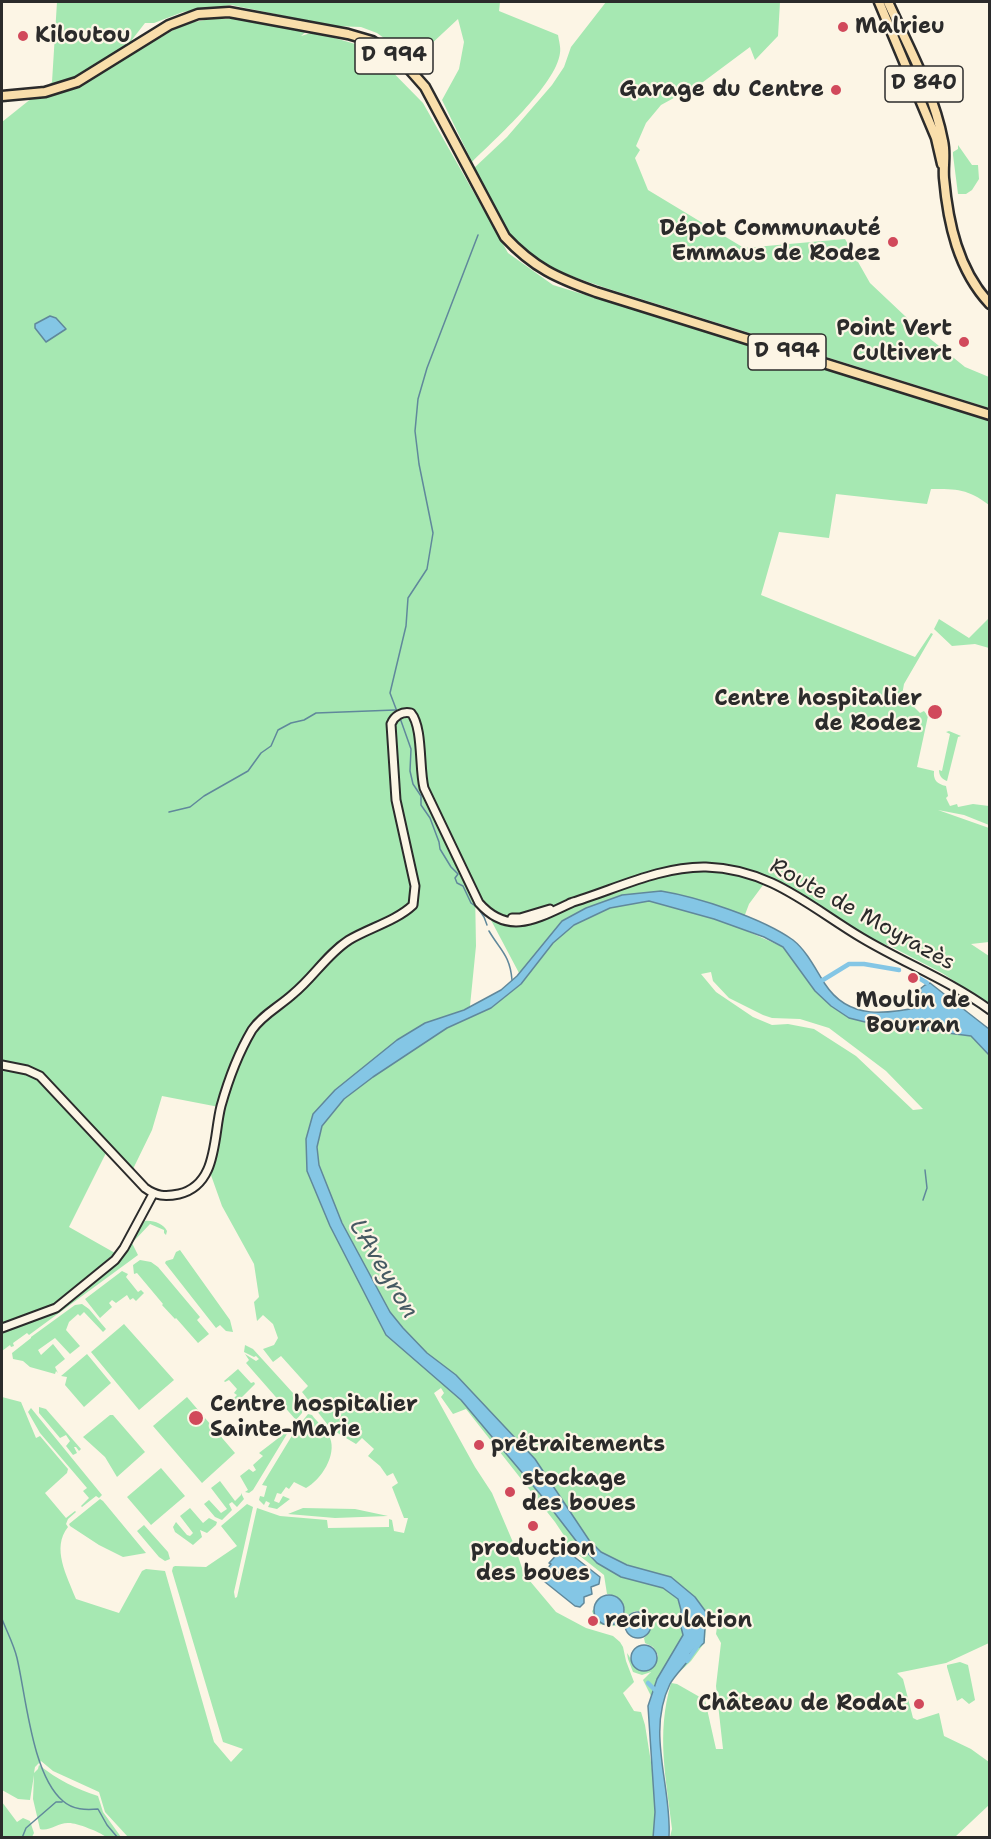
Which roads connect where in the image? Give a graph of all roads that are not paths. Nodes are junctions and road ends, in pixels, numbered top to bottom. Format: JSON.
{"nodes":[{"id":1,"x":879,"y":2,"type":"edge"},
{"id":2,"x":888,"y":2,"type":"edge"},
{"id":3,"x":2,"y":96,"type":"edge"},
{"id":4,"x":944,"y":170,"type":"junction"},
{"id":5,"x":990,"y":304,"type":"edge"},
{"id":6,"x":990,"y":415,"type":"edge"},
{"id":7,"x":990,"y":1010,"type":"edge"},
{"id":8,"x":2,"y":1065,"type":"edge"},
{"id":9,"x":153,"y":1194,"type":"junction"},
{"id":10,"x":2,"y":1328,"type":"edge"}],
"edges":[{"from":1,"to":4,"type":"main road","number":"D 840"},
{"from":2,"to":4,"type":"main road","number":"D 840"},
{"from":3,"to":6,"type":"main road","number":"D 994"},
{"from":4,"to":5,"type":"main road","number":"D 840"},
{"from":7,"to":9,"type":"street","name":"Route de Moyrazès"},
{"from":8,"to":9,"type":"street"},
{"from":9,"to":10,"type":"street"}]}
